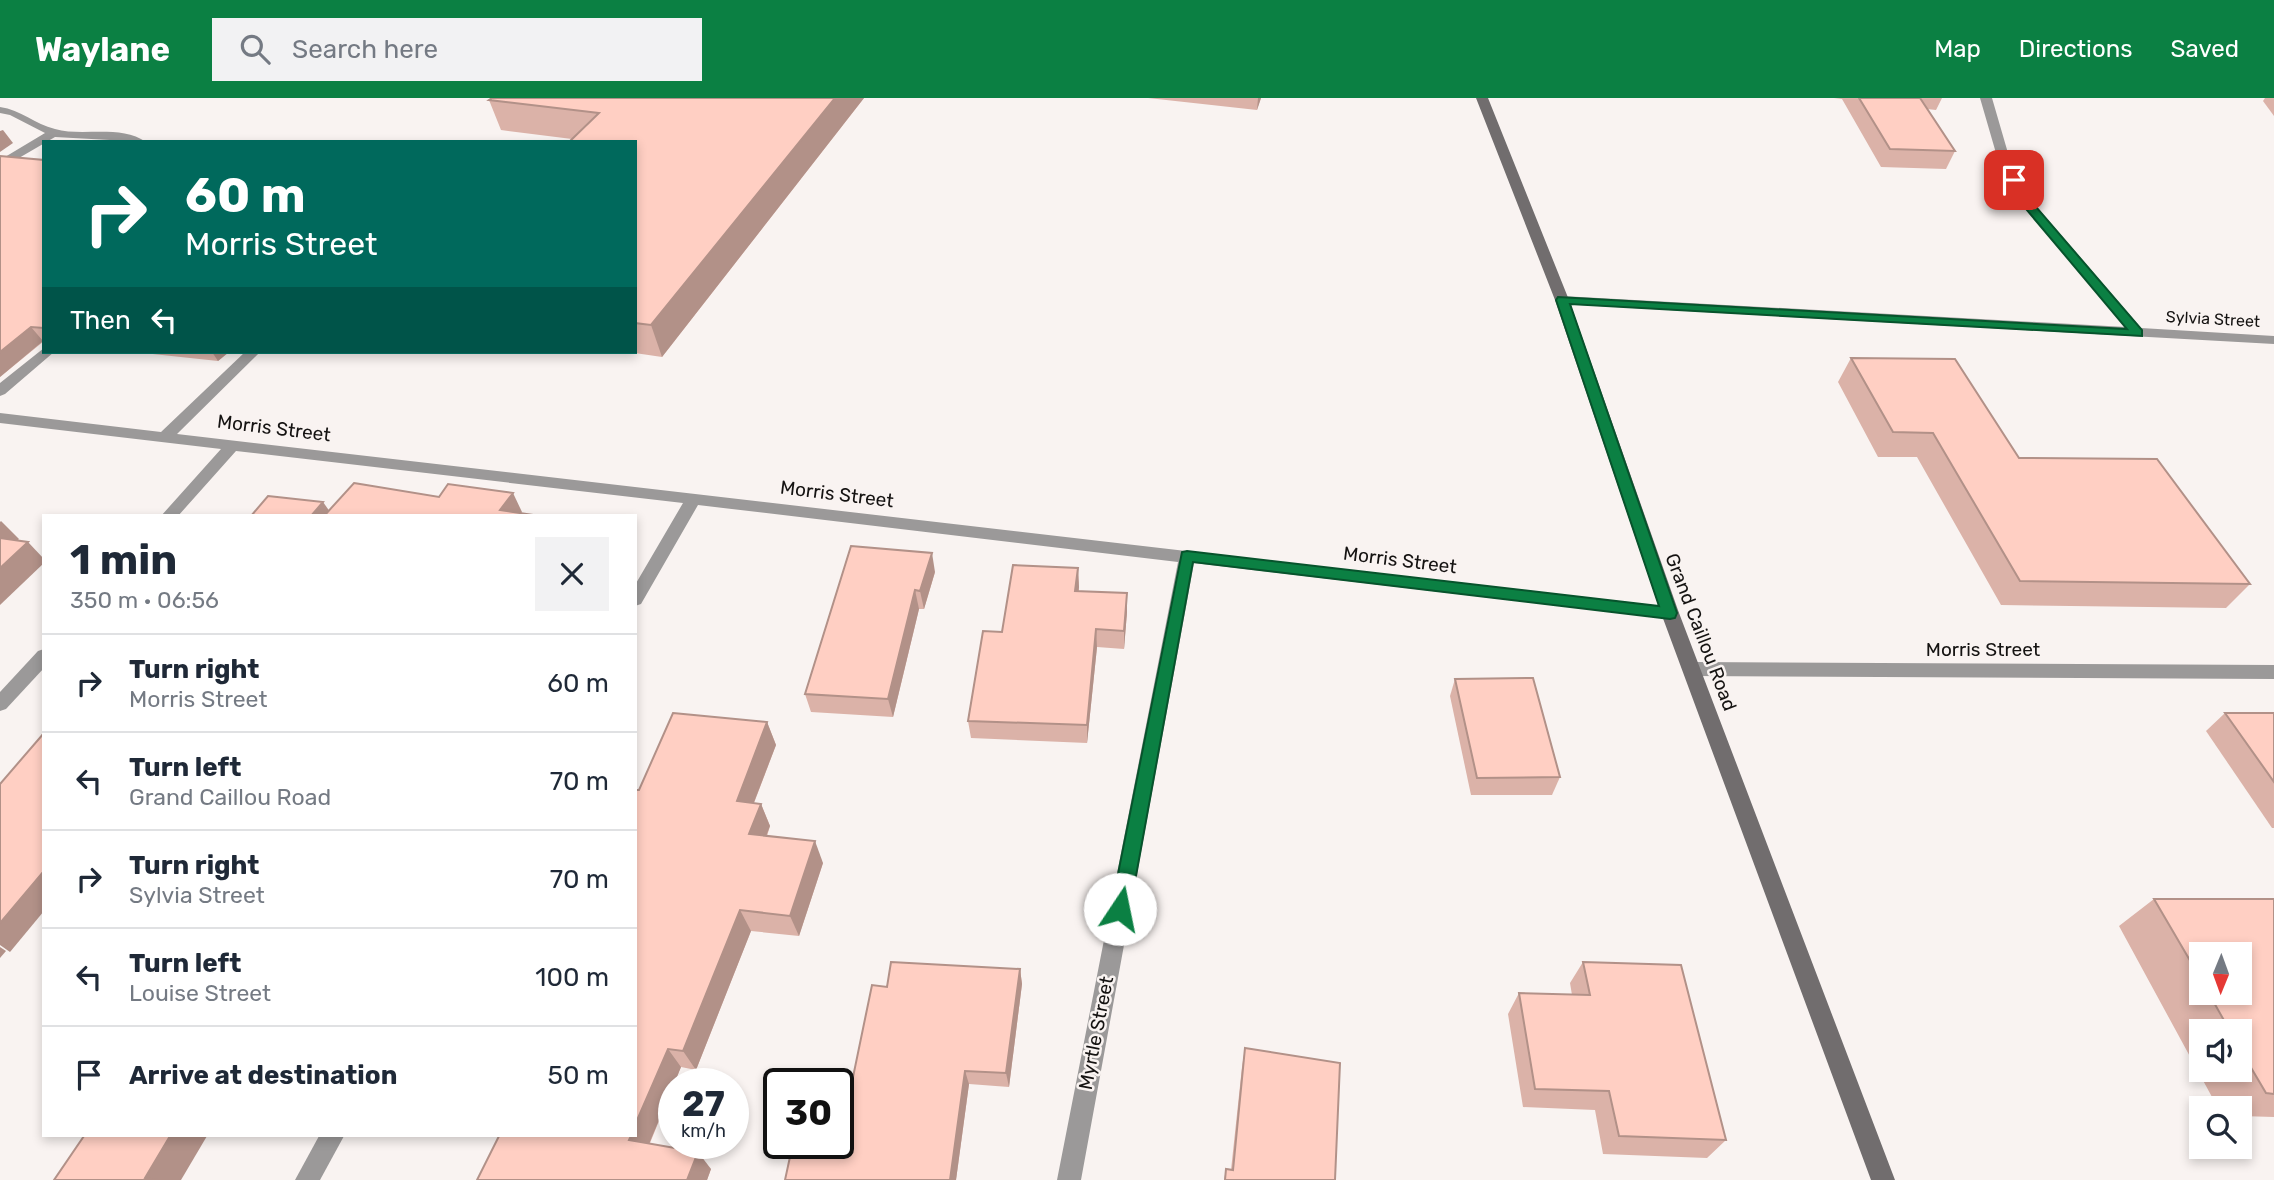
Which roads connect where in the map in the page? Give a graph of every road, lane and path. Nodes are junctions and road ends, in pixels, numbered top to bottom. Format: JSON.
{"nodes":[{"id":1,"x":1482,"y":98,"type":"edge"},
{"id":2,"x":1986,"y":98,"type":"edge"},
{"id":3,"x":0,"y":110,"type":"edge"},
{"id":4,"x":53,"y":133,"type":"junction"},
{"id":5,"x":130,"y":140,"type":"edge"},
{"id":6,"x":0,"y":165,"type":"edge"},
{"id":7,"x":1562,"y":300,"type":"junction"},
{"id":8,"x":2138,"y":333,"type":"junction"},
{"id":9,"x":2274,"y":340,"type":"edge"},
{"id":10,"x":45,"y":354,"type":"edge"},
{"id":11,"x":251,"y":354,"type":"edge"},
{"id":12,"x":0,"y":391,"type":"edge"},
{"id":13,"x":0,"y":418,"type":"edge"},
{"id":14,"x":165,"y":437,"type":"junction"},
{"id":15,"x":233,"y":445,"type":"junction"},
{"id":16,"x":693,"y":499,"type":"junction"},
{"id":17,"x":171,"y":514,"type":"edge"},
{"id":18,"x":1187,"y":556,"type":"junction"},
{"id":19,"x":637,"y":597,"type":"edge"},
{"id":20,"x":1670,"y":613,"type":"junction"},
{"id":21,"x":42,"y":658,"type":"edge"},
{"id":22,"x":1693,"y":669,"type":"junction"},
{"id":23,"x":2274,"y":672,"type":"edge"},
{"id":24,"x":0,"y":704,"type":"edge"},
{"id":25,"x":331,"y":1137,"type":"edge"},
{"id":26,"x":307,"y":1180,"type":"edge"},
{"id":27,"x":1069,"y":1180,"type":"edge"},
{"id":28,"x":1883,"y":1180,"type":"edge"}],
"edges":[{"from":1,"to":7,"type":"main road","name":"Grand Caillou Road"},
{"from":2,"to":8,"type":"street"},
{"from":3,"to":4,"type":"street"},
{"from":4,"to":5,"type":"street"},
{"from":4,"to":6,"type":"street"},
{"from":7,"to":8,"type":"street","name":"Sylvia Street"},
{"from":7,"to":20,"type":"main road","name":"Grand Caillou Road"},
{"from":8,"to":9,"type":"street","name":"Sylvia Street"},
{"from":10,"to":12,"type":"street"},
{"from":11,"to":14,"type":"street"},
{"from":13,"to":14,"type":"street","name":"Morris Street"},
{"from":14,"to":15,"type":"street","name":"Morris Street"},
{"from":15,"to":16,"type":"street","name":"Morris Street"},
{"from":15,"to":17,"type":"street"},
{"from":16,"to":18,"type":"street","name":"Morris Street"},
{"from":16,"to":19,"type":"street"},
{"from":18,"to":20,"type":"street","name":"Morris Street"},
{"from":18,"to":27,"type":"street","name":"Myrtle Street"},
{"from":20,"to":22,"type":"main road","name":"Grand Caillou Road"},
{"from":21,"to":24,"type":"street"},
{"from":22,"to":23,"type":"street","name":"Morris Street"},
{"from":22,"to":28,"type":"main road","name":"Grand Caillou Road"},
{"from":25,"to":26,"type":"street"}]}
